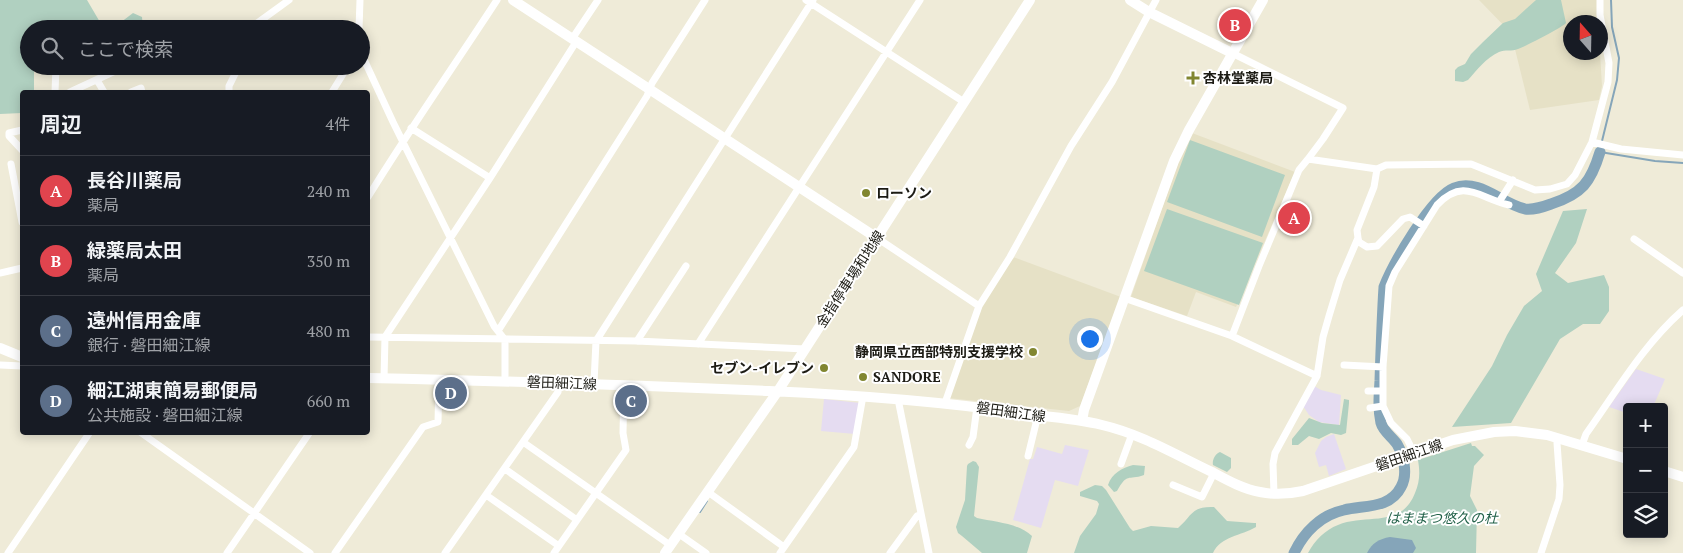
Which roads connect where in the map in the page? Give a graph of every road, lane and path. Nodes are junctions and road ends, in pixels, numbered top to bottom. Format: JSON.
{"nodes":[{"id":1,"x":289,"y":0,"type":"edge"},
{"id":2,"x":360,"y":0,"type":"edge"},
{"id":3,"x":496,"y":0,"type":"edge"},
{"id":4,"x":513,"y":0,"type":"edge"},
{"id":5,"x":598,"y":0,"type":"edge"},
{"id":6,"x":705,"y":0,"type":"edge"},
{"id":7,"x":920,"y":0,"type":"edge"},
{"id":8,"x":1030,"y":0,"type":"edge"},
{"id":9,"x":1130,"y":0,"type":"edge"},
{"id":10,"x":1156,"y":0,"type":"edge"},
{"id":11,"x":1263,"y":0,"type":"edge"},
{"id":12,"x":1600,"y":0,"type":"edge"},
{"id":13,"x":810,"y":1,"type":"edge"},
{"id":14,"x":1149,"y":12,"type":"junction"},
{"id":15,"x":261,"y":20,"type":"edge"},
{"id":16,"x":359,"y":20,"type":"edge"},
{"id":17,"x":574,"y":40,"type":"junction"},
{"id":18,"x":886,"y":52,"type":"junction"},
{"id":19,"x":1232,"y":54,"type":"junction"},
{"id":20,"x":370,"y":72,"type":"edge"},
{"id":21,"x":56,"y":75,"type":"edge"},
{"id":22,"x":107,"y":75,"type":"edge"},
{"id":23,"x":234,"y":75,"type":"edge"},
{"id":24,"x":342,"y":75,"type":"edge"},
{"id":25,"x":97,"y":80,"type":"junction"},
{"id":26,"x":55,"y":90,"type":"edge"},
{"id":27,"x":74,"y":90,"type":"edge"},
{"id":28,"x":103,"y":90,"type":"edge"},
{"id":29,"x":229,"y":90,"type":"edge"},
{"id":30,"x":333,"y":90,"type":"edge"},
{"id":31,"x":650,"y":90,"type":"junction"},
{"id":32,"x":964,"y":102,"type":"junction"},
{"id":33,"x":411,"y":128,"type":"junction"},
{"id":34,"x":20,"y":130,"type":"edge"},
{"id":35,"x":726,"y":139,"type":"junction"},
{"id":36,"x":402,"y":140,"type":"junction"},
{"id":37,"x":1596,"y":143,"type":"junction"},
{"id":38,"x":20,"y":148,"type":"edge"},
{"id":39,"x":1683,"y":156,"type":"edge"},
{"id":40,"x":1308,"y":159,"type":"junction"},
{"id":41,"x":11,"y":164,"type":"dead end"},
{"id":42,"x":1377,"y":169,"type":"junction"},
{"id":43,"x":490,"y":178,"type":"junction"},
{"id":44,"x":1513,"y":180,"type":"junction"},
{"id":45,"x":800,"y":187,"type":"junction"},
{"id":46,"x":370,"y":193,"type":"edge"},
{"id":47,"x":1499,"y":202,"type":"junction"},
{"id":48,"x":1509,"y":205,"type":"dead end"},
{"id":49,"x":20,"y":211,"type":"edge"},
{"id":50,"x":1423,"y":225,"type":"junction"},
{"id":51,"x":450,"y":237,"type":"junction"},
{"id":52,"x":877,"y":238,"type":"junction"},
{"id":53,"x":1358,"y":238,"type":"junction"},
{"id":54,"x":1634,"y":238,"type":"dead end"},
{"id":55,"x":686,"y":266,"type":"dead end"},
{"id":56,"x":20,"y":268,"type":"edge"},
{"id":57,"x":0,"y":273,"type":"edge"},
{"id":58,"x":1683,"y":273,"type":"edge"},
{"id":59,"x":1124,"y":298,"type":"junction"},
{"id":60,"x":979,"y":306,"type":"junction"},
{"id":61,"x":1683,"y":310,"type":"edge"},
{"id":62,"x":498,"y":331,"type":"junction"},
{"id":63,"x":1232,"y":336,"type":"junction"},
{"id":64,"x":370,"y":337,"type":"edge"},
{"id":65,"x":385,"y":337,"type":"junction"},
{"id":66,"x":504,"y":340,"type":"junction"},
{"id":67,"x":596,"y":341,"type":"junction"},
{"id":68,"x":637,"y":341,"type":"junction"},
{"id":69,"x":698,"y":344,"type":"junction"},
{"id":70,"x":0,"y":348,"type":"edge"},
{"id":71,"x":805,"y":349,"type":"junction"},
{"id":72,"x":20,"y":357,"type":"edge"},
{"id":73,"x":0,"y":365,"type":"edge"},
{"id":74,"x":1344,"y":365,"type":"dead end"},
{"id":75,"x":20,"y":366,"type":"edge"},
{"id":76,"x":1383,"y":367,"type":"junction"},
{"id":77,"x":1316,"y":376,"type":"junction"},
{"id":78,"x":370,"y":378,"type":"edge"},
{"id":79,"x":384,"y":379,"type":"junction"},
{"id":80,"x":440,"y":380,"type":"junction"},
{"id":81,"x":505,"y":381,"type":"junction"},
{"id":82,"x":559,"y":383,"type":"junction"},
{"id":83,"x":594,"y":383,"type":"junction"},
{"id":84,"x":624,"y":385,"type":"junction"},
{"id":85,"x":778,"y":391,"type":"junction"},
{"id":86,"x":1368,"y":391,"type":"dead end"},
{"id":87,"x":1382,"y":391,"type":"junction"},
{"id":88,"x":863,"y":396,"type":"junction"},
{"id":89,"x":900,"y":399,"type":"junction"},
{"id":90,"x":945,"y":403,"type":"junction"},
{"id":91,"x":1383,"y":406,"type":"junction"},
{"id":92,"x":977,"y":407,"type":"junction"},
{"id":93,"x":1370,"y":408,"type":"dead end"},
{"id":94,"x":1038,"y":415,"type":"junction"},
{"id":95,"x":1082,"y":422,"type":"junction"},
{"id":96,"x":1132,"y":434,"type":"junction"},
{"id":97,"x":88,"y":435,"type":"edge"},
{"id":98,"x":144,"y":435,"type":"edge"},
{"id":99,"x":308,"y":435,"type":"edge"},
{"id":100,"x":1558,"y":438,"type":"junction"},
{"id":101,"x":523,"y":442,"type":"junction"},
{"id":102,"x":970,"y":445,"type":"dead end"},
{"id":103,"x":1582,"y":445,"type":"junction"},
{"id":104,"x":1411,"y":454,"type":"junction"},
{"id":105,"x":1028,"y":456,"type":"dead end"},
{"id":106,"x":1623,"y":458,"type":"edge"},
{"id":107,"x":1121,"y":464,"type":"dead end"},
{"id":108,"x":505,"y":469,"type":"junction"},
{"id":109,"x":1668,"y":472,"type":"edge"},
{"id":110,"x":1214,"y":473,"type":"junction"},
{"id":111,"x":1683,"y":477,"type":"edge"},
{"id":112,"x":1173,"y":485,"type":"dead end"},
{"id":113,"x":708,"y":492,"type":"junction"},
{"id":114,"x":597,"y":493,"type":"junction"},
{"id":115,"x":1274,"y":494,"type":"junction"},
{"id":116,"x":486,"y":495,"type":"junction"},
{"id":117,"x":254,"y":513,"type":"junction"},
{"id":118,"x":921,"y":515,"type":"junction"},
{"id":119,"x":577,"y":520,"type":"junction"},
{"id":120,"x":679,"y":534,"type":"junction"},
{"id":121,"x":559,"y":546,"type":"junction"},
{"id":122,"x":668,"y":549,"type":"edge"},
{"id":123,"x":782,"y":550,"type":"edge"},
{"id":124,"x":8,"y":553,"type":"edge"},
{"id":125,"x":226,"y":553,"type":"edge"},
{"id":126,"x":310,"y":553,"type":"edge"},
{"id":127,"x":335,"y":553,"type":"edge"},
{"id":128,"x":445,"y":553,"type":"edge"},
{"id":129,"x":554,"y":553,"type":"edge"},
{"id":130,"x":706,"y":553,"type":"edge"},
{"id":131,"x":890,"y":553,"type":"edge"},
{"id":132,"x":928,"y":553,"type":"edge"},
{"id":133,"x":1541,"y":553,"type":"edge"}],
"edges":[{"from":1,"to":15,"type":"street"},
{"from":2,"to":16,"type":"street"},
{"from":3,"to":33,"type":"street"},
{"from":4,"to":17,"type":"main road"},
{"from":5,"to":17,"type":"street"},
{"from":6,"to":31,"type":"street"},
{"from":7,"to":18,"type":"street"},
{"from":8,"to":32,"type":"main road","name":"金指停車場和地線"},
{"from":9,"to":14,"type":"main road"},
{"from":10,"to":14,"type":"street"},
{"from":11,"to":19,"type":"main road"},
{"from":12,"to":37,"type":"street"},
{"from":13,"to":18,"type":"street"},
{"from":13,"to":35,"type":"street"},
{"from":14,"to":19,"type":"main road"},
{"from":14,"to":60,"type":"street"},
{"from":17,"to":31,"type":"main road"},
{"from":17,"to":43,"type":"street"},
{"from":18,"to":32,"type":"street"},
{"from":18,"to":45,"type":"street"},
{"from":19,"to":40,"type":"street"},
{"from":19,"to":59,"type":"main road"},
{"from":20,"to":36,"type":"street"},
{"from":21,"to":26,"type":"street"},
{"from":22,"to":25,"type":"street"},
{"from":23,"to":29,"type":"street"},
{"from":24,"to":30,"type":"street"},
{"from":25,"to":27,"type":"street"},
{"from":25,"to":28,"type":"street"},
{"from":31,"to":35,"type":"main road"},
{"from":31,"to":62,"type":"street"},
{"from":32,"to":52,"type":"main road","name":"金指停車場和地線"},
{"from":33,"to":36,"type":"street"},
{"from":33,"to":43,"type":"street"},
{"from":34,"to":38,"type":"street"},
{"from":35,"to":45,"type":"main road"},
{"from":35,"to":67,"type":"street"},
{"from":36,"to":46,"type":"street"},
{"from":36,"to":51,"type":"street"},
{"from":37,"to":39,"type":"street"},
{"from":37,"to":44,"type":"street"},
{"from":40,"to":42,"type":"street"},
{"from":40,"to":63,"type":"street"},
{"from":41,"to":49,"type":"street"},
{"from":42,"to":44,"type":"street"},
{"from":42,"to":53,"type":"street"},
{"from":43,"to":51,"type":"street"},
{"from":44,"to":47,"type":"street"},
{"from":45,"to":52,"type":"main road"},
{"from":45,"to":69,"type":"street"},
{"from":47,"to":48,"type":"street"},
{"from":47,"to":50,"type":"street"},
{"from":50,"to":53,"type":"street"},
{"from":50,"to":76,"type":"street"},
{"from":51,"to":62,"type":"street"},
{"from":51,"to":65,"type":"street"},
{"from":52,"to":60,"type":"street"},
{"from":52,"to":71,"type":"main road","name":"金指停車場和地線"},
{"from":53,"to":77,"type":"street"},
{"from":54,"to":58,"type":"street"},
{"from":55,"to":68,"type":"street"},
{"from":56,"to":57,"type":"street"},
{"from":59,"to":63,"type":"street"},
{"from":59,"to":95,"type":"main road"},
{"from":60,"to":90,"type":"street"},
{"from":61,"to":103,"type":"street"},
{"from":62,"to":66,"type":"street"},
{"from":63,"to":77,"type":"street"},
{"from":64,"to":65,"type":"street"},
{"from":65,"to":66,"type":"street"},
{"from":65,"to":79,"type":"street"},
{"from":66,"to":67,"type":"street"},
{"from":66,"to":81,"type":"street"},
{"from":67,"to":68,"type":"street"},
{"from":67,"to":83,"type":"street"},
{"from":68,"to":69,"type":"street"},
{"from":69,"to":71,"type":"street"},
{"from":70,"to":72,"type":"main road"},
{"from":71,"to":85,"type":"main road","name":"金指停車場和地線"},
{"from":73,"to":75,"type":"street"},
{"from":74,"to":76,"type":"street"},
{"from":76,"to":87,"type":"street"},
{"from":77,"to":115,"type":"street"},
{"from":78,"to":79,"type":"main road","name":"磐田細江線"},
{"from":79,"to":80,"type":"main road","name":"磐田細江線"},
{"from":80,"to":81,"type":"main road","name":"磐田細江線"},
{"from":80,"to":127,"type":"street"},
{"from":81,"to":82,"type":"main road","name":"磐田細江線"},
{"from":82,"to":83,"type":"main road","name":"磐田細江線"},
{"from":82,"to":101,"type":"street"},
{"from":83,"to":84,"type":"main road","name":"磐田細江線"},
{"from":84,"to":85,"type":"main road","name":"磐田細江線"},
{"from":84,"to":114,"type":"street"},
{"from":85,"to":88,"type":"main road","name":"磐田細江線"},
{"from":85,"to":113,"type":"main road","name":"金指停車場和地線"},
{"from":86,"to":87,"type":"street"},
{"from":87,"to":91,"type":"street"},
{"from":88,"to":89,"type":"main road","name":"磐田細江線"},
{"from":88,"to":123,"type":"street"},
{"from":89,"to":90,"type":"main road","name":"磐田細江線"},
{"from":89,"to":118,"type":"street"},
{"from":90,"to":92,"type":"main road","name":"磐田細江線"},
{"from":91,"to":93,"type":"street"},
{"from":91,"to":104,"type":"street"},
{"from":92,"to":94,"type":"main road","name":"磐田細江線"},
{"from":92,"to":102,"type":"street"},
{"from":94,"to":95,"type":"main road","name":"磐田細江線"},
{"from":94,"to":105,"type":"street"},
{"from":95,"to":96,"type":"main road","name":"磐田細江線"},
{"from":96,"to":107,"type":"street"},
{"from":96,"to":110,"type":"main road","name":"磐田細江線"},
{"from":97,"to":124,"type":"street"},
{"from":98,"to":117,"type":"street"},
{"from":99,"to":117,"type":"street"},
{"from":100,"to":103,"type":"main road","name":"磐田細江線"},
{"from":100,"to":104,"type":"main road","name":"磐田細江線"},
{"from":100,"to":133,"type":"street"},
{"from":101,"to":108,"type":"street"},
{"from":101,"to":114,"type":"street"},
{"from":103,"to":106,"type":"main road","name":"磐田細江線"},
{"from":104,"to":115,"type":"main road","name":"磐田細江線"},
{"from":108,"to":116,"type":"street"},
{"from":108,"to":119,"type":"street"},
{"from":109,"to":111,"type":"main road"},
{"from":110,"to":112,"type":"street"},
{"from":110,"to":115,"type":"main road","name":"磐田細江線"},
{"from":113,"to":120,"type":"main road","name":"金指停車場和地線"},
{"from":113,"to":123,"type":"street"},
{"from":114,"to":119,"type":"street"},
{"from":114,"to":122,"type":"street"},
{"from":116,"to":121,"type":"street"},
{"from":116,"to":128,"type":"street"},
{"from":117,"to":125,"type":"street"},
{"from":117,"to":126,"type":"street"},
{"from":118,"to":131,"type":"street"},
{"from":118,"to":132,"type":"street"},
{"from":119,"to":121,"type":"street"},
{"from":120,"to":122,"type":"main road","name":"金指停車場和地線"},
{"from":120,"to":130,"type":"street"},
{"from":121,"to":129,"type":"street"}]}
